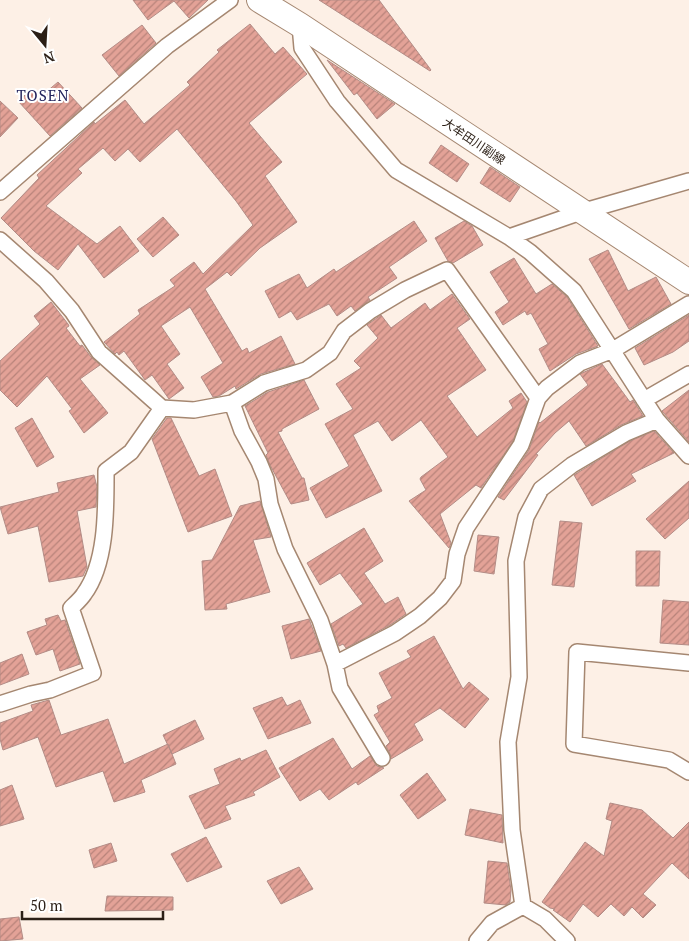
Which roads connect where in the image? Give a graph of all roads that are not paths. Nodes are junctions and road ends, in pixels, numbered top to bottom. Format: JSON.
{"nodes":[{"id":1,"x":230,"y":0,"type":"edge"},
{"id":2,"x":260,"y":0,"type":"edge"},
{"id":3,"x":300,"y":25,"type":"junction"},
{"id":4,"x":689,"y":181,"type":"edge"},
{"id":5,"x":0,"y":192,"type":"edge"},
{"id":6,"x":581,"y":212,"type":"junction"},
{"id":7,"x":509,"y":237,"type":"junction"},
{"id":8,"x":0,"y":240,"type":"edge"},
{"id":9,"x":689,"y":282,"type":"edge"},
{"id":10,"x":689,"y":304,"type":"edge"},
{"id":11,"x":613,"y":350,"type":"junction"},
{"id":12,"x":689,"y":374,"type":"edge"},
{"id":13,"x":538,"y":398,"type":"junction"},
{"id":14,"x":644,"y":400,"type":"junction"},
{"id":15,"x":232,"y":403,"type":"junction"},
{"id":16,"x":162,"y":408,"type":"junction"},
{"id":17,"x":657,"y":420,"type":"junction"},
{"id":18,"x":689,"y":456,"type":"edge"},
{"id":19,"x":689,"y":663,"type":"edge"},
{"id":20,"x":335,"y":664,"type":"junction"},
{"id":21,"x":0,"y":704,"type":"edge"},
{"id":22,"x":382,"y":758,"type":"dead end"},
{"id":23,"x":689,"y":772,"type":"edge"},
{"id":24,"x":523,"y":906,"type":"junction"},
{"id":25,"x":477,"y":941,"type":"edge"},
{"id":26,"x":567,"y":941,"type":"edge"}],
"edges":[{"from":1,"to":5,"type":"street"},
{"from":2,"to":3,"type":"main road","name":"大牟田川副線"},
{"from":3,"to":6,"type":"main road","name":"大牟田川副線"},
{"from":3,"to":7,"type":"street"},
{"from":4,"to":6,"type":"street"},
{"from":6,"to":7,"type":"street"},
{"from":6,"to":9,"type":"main road","name":"大牟田川副線"},
{"from":7,"to":11,"type":"street"},
{"from":8,"to":16,"type":"street"},
{"from":10,"to":11,"type":"street"},
{"from":11,"to":13,"type":"street"},
{"from":11,"to":14,"type":"street"},
{"from":12,"to":14,"type":"street"},
{"from":13,"to":15,"type":"street"},
{"from":13,"to":20,"type":"street"},
{"from":14,"to":17,"type":"street"},
{"from":15,"to":16,"type":"street"},
{"from":15,"to":20,"type":"street"},
{"from":16,"to":21,"type":"street"},
{"from":17,"to":18,"type":"street"},
{"from":17,"to":24,"type":"street"},
{"from":19,"to":23,"type":"street"},
{"from":20,"to":22,"type":"street"},
{"from":24,"to":25,"type":"street"},
{"from":24,"to":26,"type":"street"}]}
